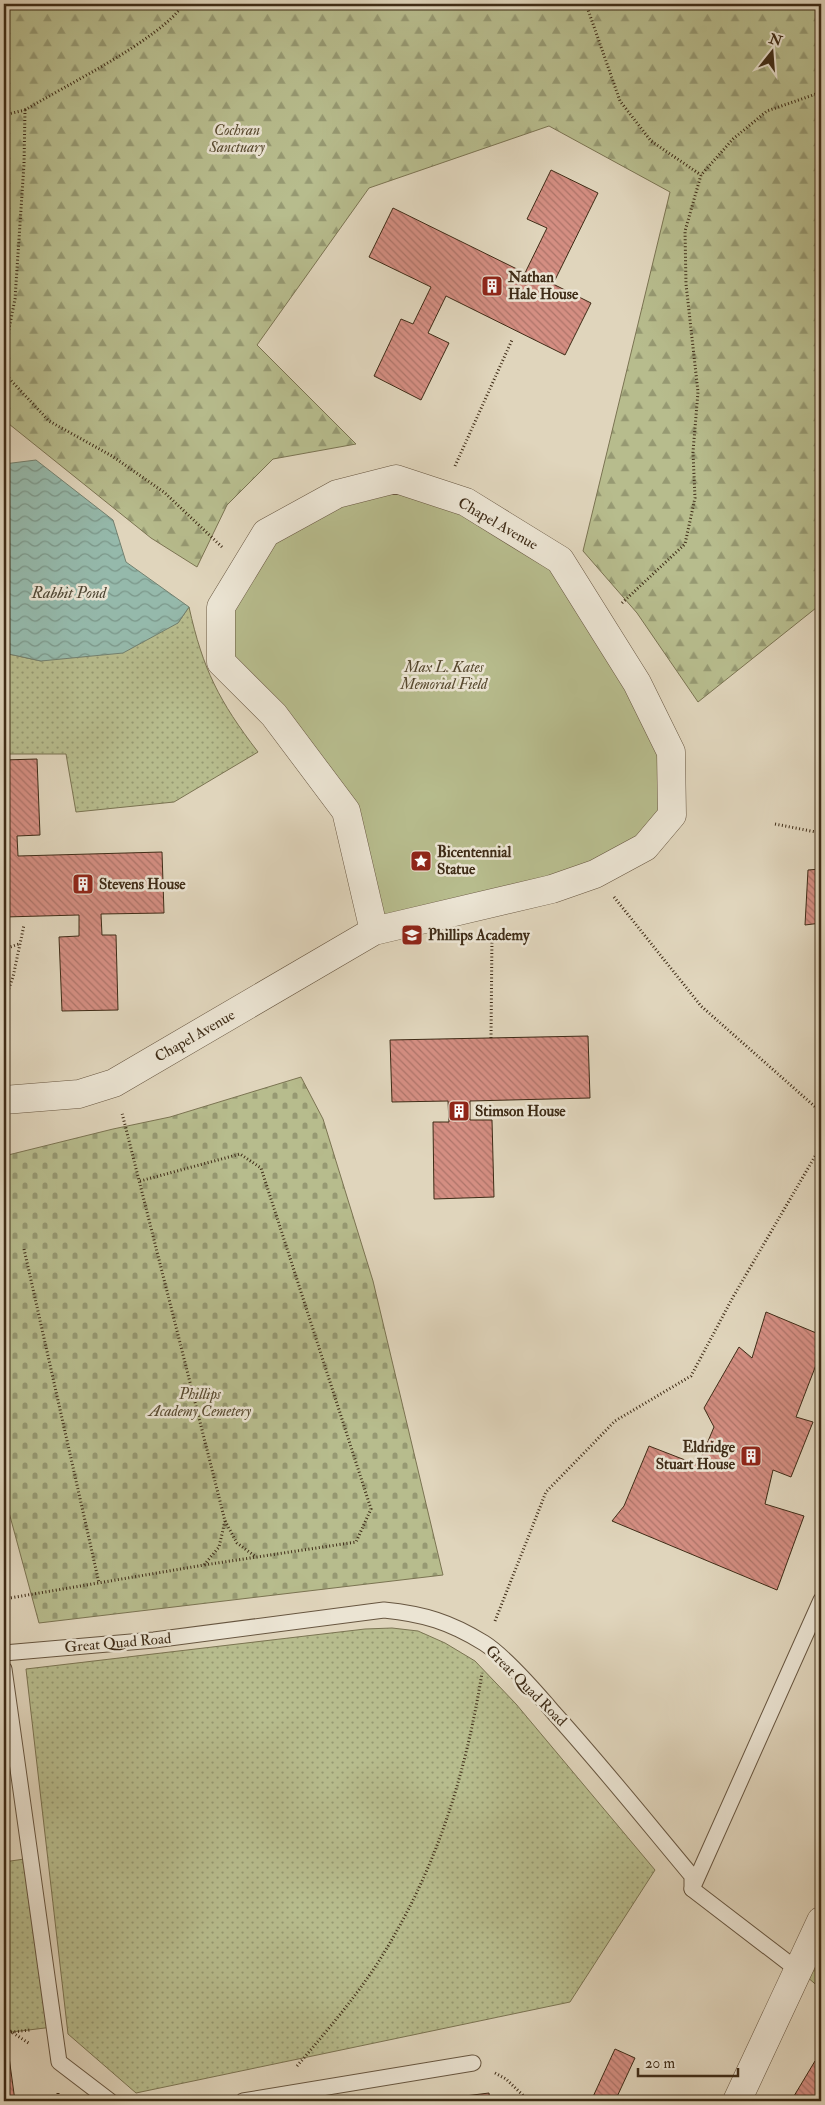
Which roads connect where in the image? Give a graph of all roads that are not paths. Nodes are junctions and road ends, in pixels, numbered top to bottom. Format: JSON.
{"nodes":[{"id":1,"x":374,"y":931,"type":"junction"},
{"id":2,"x":4,"y":1100,"type":"edge"},
{"id":3,"x":821,"y":1600,"type":"edge"},
{"id":4,"x":4,"y":1653,"type":"edge"},
{"id":5,"x":4,"y":1669,"type":"edge"},
{"id":6,"x":692,"y":1889,"type":"junction"},
{"id":7,"x":821,"y":1921,"type":"edge"},
{"id":8,"x":799,"y":1970,"type":"junction"},
{"id":9,"x":473,"y":2063,"type":"road end"},
{"id":10,"x":110,"y":2101,"type":"edge"},
{"id":11,"x":243,"y":2101,"type":"edge"},
{"id":12,"x":738,"y":2101,"type":"edge"}],
"edges":[{"from":1,"to":1,"type":"street","name":"Chapel Avenue"},
{"from":1,"to":2,"type":"street","name":"Chapel Avenue"},
{"from":3,"to":6,"type":"lane"},
{"from":4,"to":6,"type":"lane","name":"Great Quad Road"},
{"from":5,"to":10,"type":"lane"},
{"from":6,"to":8,"type":"lane"},
{"from":7,"to":8,"type":"street"},
{"from":8,"to":12,"type":"street"},
{"from":9,"to":11,"type":"lane"}]}
